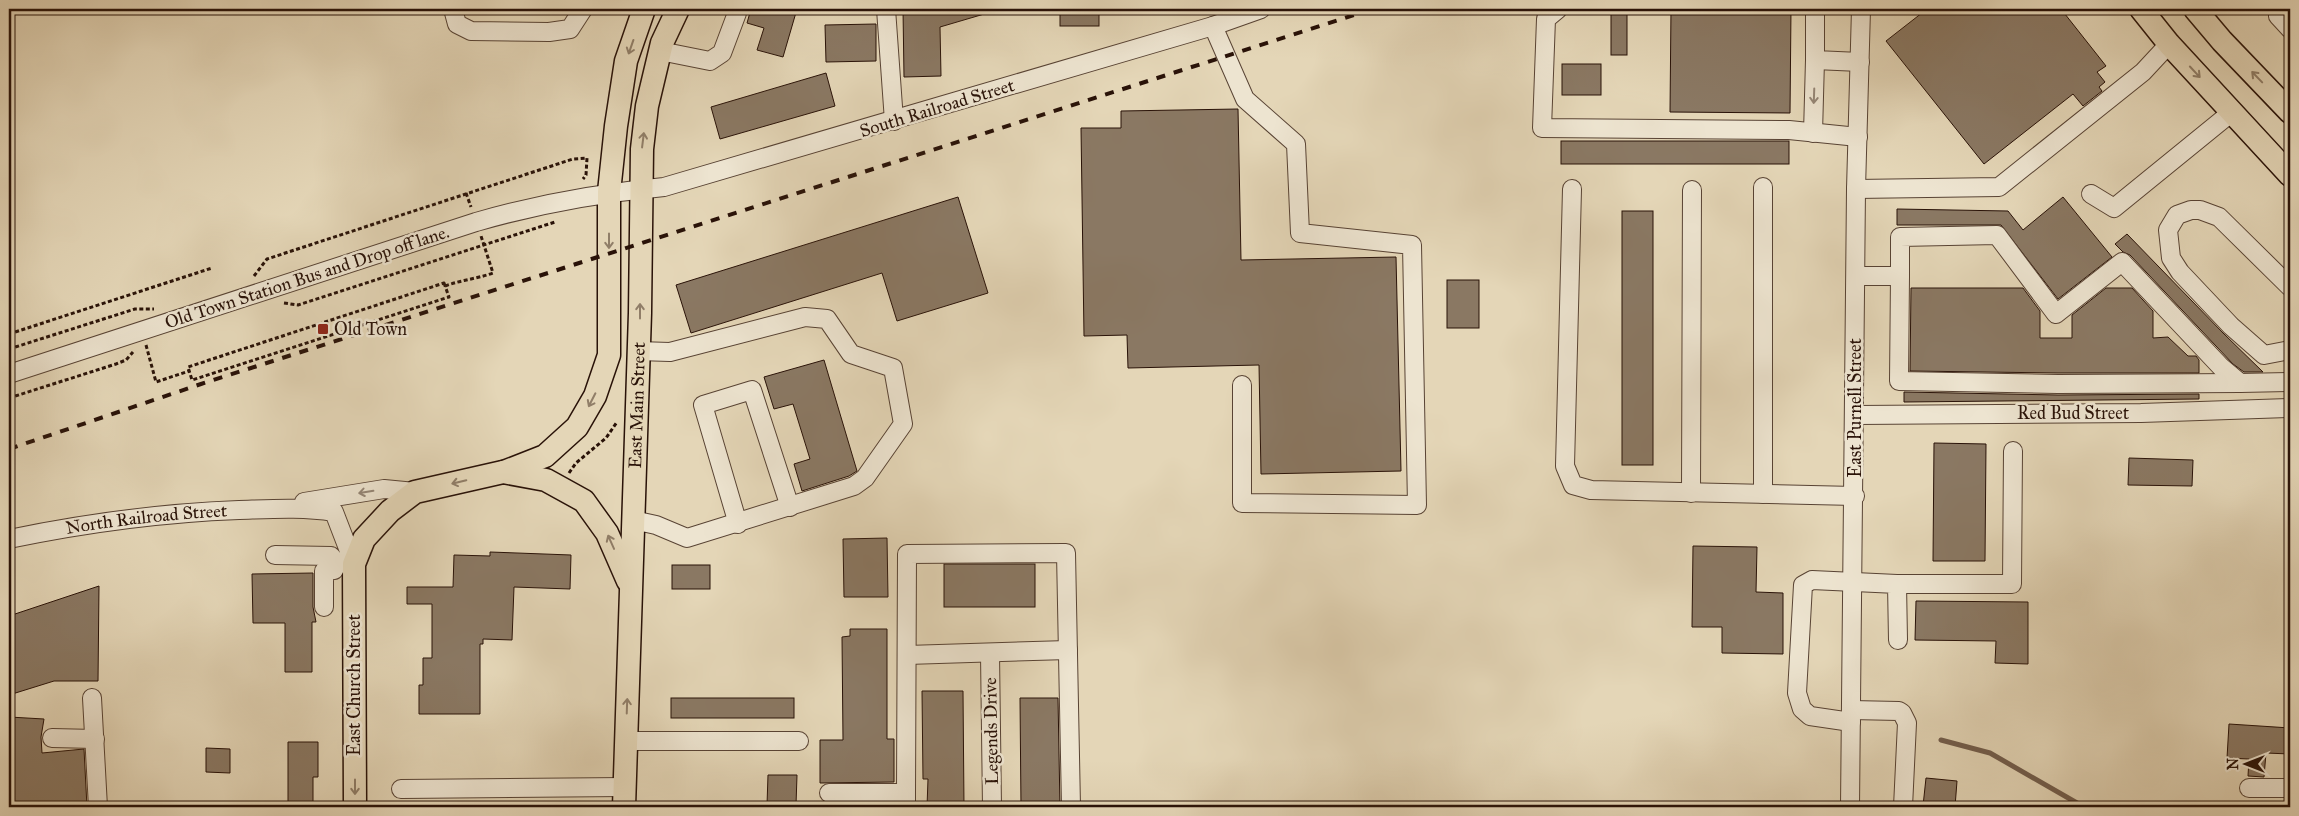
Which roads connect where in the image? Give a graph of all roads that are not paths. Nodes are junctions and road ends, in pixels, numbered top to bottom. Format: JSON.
{"nodes":[{"id":1,"x":452,"y":9,"type":"edge"},
{"id":2,"x":583,"y":9,"type":"edge"},
{"id":3,"x":644,"y":9,"type":"edge"},
{"id":4,"x":678,"y":9,"type":"edge"},
{"id":5,"x":886,"y":9,"type":"edge"},
{"id":6,"x":1261,"y":9,"type":"edge"},
{"id":7,"x":1558,"y":9,"type":"edge"},
{"id":8,"x":1815,"y":9,"type":"edge"},
{"id":9,"x":1861,"y":9,"type":"edge"},
{"id":10,"x":2141,"y":9,"type":"edge"},
{"id":11,"x":2195,"y":9,"type":"edge"},
{"id":12,"x":2280,"y":9,"type":"edge"},
{"id":13,"x":737,"y":13,"type":"dead end"},
{"id":14,"x":1213,"y":26,"type":"junction"},
{"id":15,"x":2290,"y":29,"type":"edge"},
{"id":16,"x":2169,"y":44,"type":"junction"},
{"id":17,"x":660,"y":51,"type":"junction"},
{"id":18,"x":1815,"y":60,"type":"junction"},
{"id":19,"x":1860,"y":62,"type":"junction"},
{"id":20,"x":2232,"y":112,"type":"junction"},
{"id":21,"x":2290,"y":112,"type":"edge"},
{"id":22,"x":894,"y":121,"type":"junction"},
{"id":23,"x":1813,"y":133,"type":"junction"},
{"id":24,"x":1858,"y":137,"type":"junction"},
{"id":25,"x":2290,"y":175,"type":"edge"},
{"id":26,"x":1764,"y":187,"type":"dead end"},
{"id":27,"x":640,"y":189,"type":"junction"},
{"id":28,"x":1572,"y":189,"type":"dead end"},
{"id":29,"x":1856,"y":189,"type":"junction"},
{"id":30,"x":1692,"y":190,"type":"dead end"},
{"id":31,"x":609,"y":192,"type":"junction"},
{"id":32,"x":2091,"y":194,"type":"dead end"},
{"id":33,"x":1856,"y":276,"type":"junction"},
{"id":34,"x":1900,"y":276,"type":"junction"},
{"id":35,"x":2290,"y":287,"type":"edge"},
{"id":36,"x":2290,"y":350,"type":"edge"},
{"id":37,"x":638,"y":351,"type":"junction"},
{"id":38,"x":9,"y":374,"type":"edge"},
{"id":39,"x":2290,"y":382,"type":"edge"},
{"id":40,"x":2240,"y":383,"type":"junction"},
{"id":41,"x":1242,"y":385,"type":"dead end"},
{"id":42,"x":2290,"y":408,"type":"edge"},
{"id":43,"x":1856,"y":415,"type":"junction"},
{"id":44,"x":2013,"y":451,"type":"dead end"},
{"id":45,"x":503,"y":472,"type":"junction"},
{"id":46,"x":415,"y":492,"type":"junction"},
{"id":47,"x":1691,"y":493,"type":"junction"},
{"id":48,"x":1764,"y":494,"type":"junction"},
{"id":49,"x":1855,"y":496,"type":"junction"},
{"id":50,"x":790,"y":507,"type":"junction"},
{"id":51,"x":284,"y":508,"type":"junction"},
{"id":52,"x":633,"y":520,"type":"junction"},
{"id":53,"x":738,"y":524,"type":"junction"},
{"id":54,"x":9,"y":540,"type":"edge"},
{"id":55,"x":275,"y":555,"type":"dead end"},
{"id":56,"x":346,"y":564,"type":"junction"},
{"id":57,"x":1853,"y":582,"type":"junction"},
{"id":58,"x":1897,"y":584,"type":"junction"},
{"id":59,"x":630,"y":587,"type":"junction"},
{"id":60,"x":324,"y":608,"type":"dead end"},
{"id":61,"x":1898,"y":640,"type":"dead end"},
{"id":62,"x":1068,"y":650,"type":"junction"},
{"id":63,"x":990,"y":654,"type":"junction"},
{"id":64,"x":907,"y":655,"type":"junction"},
{"id":65,"x":92,"y":698,"type":"dead end"},
{"id":66,"x":1851,"y":716,"type":"junction"},
{"id":67,"x":52,"y":738,"type":"dead end"},
{"id":68,"x":95,"y":739,"type":"junction"},
{"id":69,"x":626,"y":741,"type":"junction"},
{"id":70,"x":799,"y":741,"type":"dead end"},
{"id":71,"x":2250,"y":788,"type":"dead end"},
{"id":72,"x":2290,"y":788,"type":"edge"},
{"id":73,"x":401,"y":789,"type":"dead end"},
{"id":74,"x":829,"y":793,"type":"dead end"},
{"id":75,"x":624,"y":797,"type":"edge"},
{"id":76,"x":906,"y":800,"type":"edge"},
{"id":77,"x":98,"y":807,"type":"edge"},
{"id":78,"x":355,"y":807,"type":"edge"},
{"id":79,"x":992,"y":807,"type":"edge"},
{"id":80,"x":1071,"y":807,"type":"edge"},
{"id":81,"x":1850,"y":807,"type":"edge"},
{"id":82,"x":1903,"y":807,"type":"edge"}],
"edges":[{"from":1,"to":2,"type":"street"},
{"from":3,"to":31,"type":"main road","name":"East Main Street","one_way":true},
{"from":4,"to":17,"type":"main road","name":"East Main Street"},
{"from":5,"to":22,"type":"street"},
{"from":6,"to":14,"type":"street","name":"South Railroad Street"},
{"from":7,"to":23,"type":"street"},
{"from":8,"to":18,"type":"street"},
{"from":9,"to":19,"type":"street","name":"East Purnell Street"},
{"from":10,"to":16,"type":"main road"},
{"from":21,"to":11,"type":"main road","one_way":true},
{"from":12,"to":15,"type":"street"},
{"from":13,"to":17,"type":"street"},
{"from":14,"to":22,"type":"street","name":"South Railroad Street"},
{"from":14,"to":41,"type":"street"},
{"from":16,"to":20,"type":"main road","one_way":true},
{"from":16,"to":29,"type":"street"},
{"from":27,"to":17,"type":"main road","name":"East Main Street","one_way":true},
{"from":18,"to":19,"type":"street"},
{"from":18,"to":23,"type":"street","one_way":true},
{"from":19,"to":24,"type":"street","name":"East Purnell Street"},
{"from":20,"to":25,"type":"main road"},
{"from":20,"to":32,"type":"street"},
{"from":22,"to":27,"type":"street","name":"South Railroad Street"},
{"from":23,"to":24,"type":"street"},
{"from":24,"to":29,"type":"street","name":"East Purnell Street"},
{"from":26,"to":48,"type":"street"},
{"from":27,"to":31,"type":"street","name":"South Railroad Street"},
{"from":37,"to":27,"type":"main road","name":"East Main Street","one_way":true},
{"from":28,"to":47,"type":"street"},
{"from":29,"to":33,"type":"street","name":"East Purnell Street"},
{"from":30,"to":47,"type":"street"},
{"from":31,"to":38,"type":"street","name":"Old Town Station Bus and Drop off lane."},
{"from":31,"to":45,"type":"main road","name":"East Main Street","one_way":true},
{"from":33,"to":34,"type":"street"},
{"from":33,"to":43,"type":"street","name":"East Purnell Street"},
{"from":34,"to":40,"type":"street"},
{"from":34,"to":40,"type":"street"},
{"from":35,"to":36,"type":"street"},
{"from":37,"to":50,"type":"street"},
{"from":37,"to":52,"type":"main road","name":"East Main Street"},
{"from":39,"to":40,"type":"street"},
{"from":42,"to":43,"type":"street","name":"Red Bud Street"},
{"from":43,"to":49,"type":"street","name":"East Purnell Street"},
{"from":44,"to":58,"type":"street"},
{"from":45,"to":46,"type":"main road","name":"North Railroad Street","one_way":true},
{"from":59,"to":45,"type":"main road","name":"North Railroad Street","one_way":true},
{"from":46,"to":51,"type":"street","name":"North Railroad Street","one_way":true},
{"from":46,"to":56,"type":"main road","name":"North Railroad Street"},
{"from":47,"to":48,"type":"street"},
{"from":48,"to":49,"type":"street"},
{"from":49,"to":57,"type":"street","name":"East Purnell Street"},
{"from":50,"to":53,"type":"street"},
{"from":50,"to":53,"type":"street"},
{"from":51,"to":54,"type":"street","name":"North Railroad Street"},
{"from":51,"to":56,"type":"street","name":"North Railroad Street"},
{"from":52,"to":53,"type":"street"},
{"from":52,"to":59,"type":"main road","name":"East Main Street"},
{"from":55,"to":56,"type":"street"},
{"from":56,"to":60,"type":"street"},
{"from":56,"to":78,"type":"main road","name":"East Church Street","one_way":true},
{"from":57,"to":58,"type":"street"},
{"from":57,"to":66,"type":"street","name":"East Purnell Street"},
{"from":57,"to":66,"type":"street"},
{"from":58,"to":61,"type":"street"},
{"from":69,"to":59,"type":"main road","name":"East Main Street","one_way":true},
{"from":62,"to":63,"type":"street"},
{"from":62,"to":64,"type":"street"},
{"from":62,"to":80,"type":"street"},
{"from":63,"to":64,"type":"street"},
{"from":63,"to":79,"type":"street","name":"Legends Drive"},
{"from":64,"to":76,"type":"street"},
{"from":65,"to":68,"type":"street"},
{"from":66,"to":81,"type":"street","name":"East Purnell Street"},
{"from":66,"to":82,"type":"street"},
{"from":67,"to":68,"type":"street"},
{"from":68,"to":77,"type":"street"},
{"from":69,"to":70,"type":"street"},
{"from":69,"to":75,"type":"main road","name":"East Main Street"},
{"from":71,"to":72,"type":"street"},
{"from":73,"to":75,"type":"street"},
{"from":74,"to":76,"type":"street"}]}
